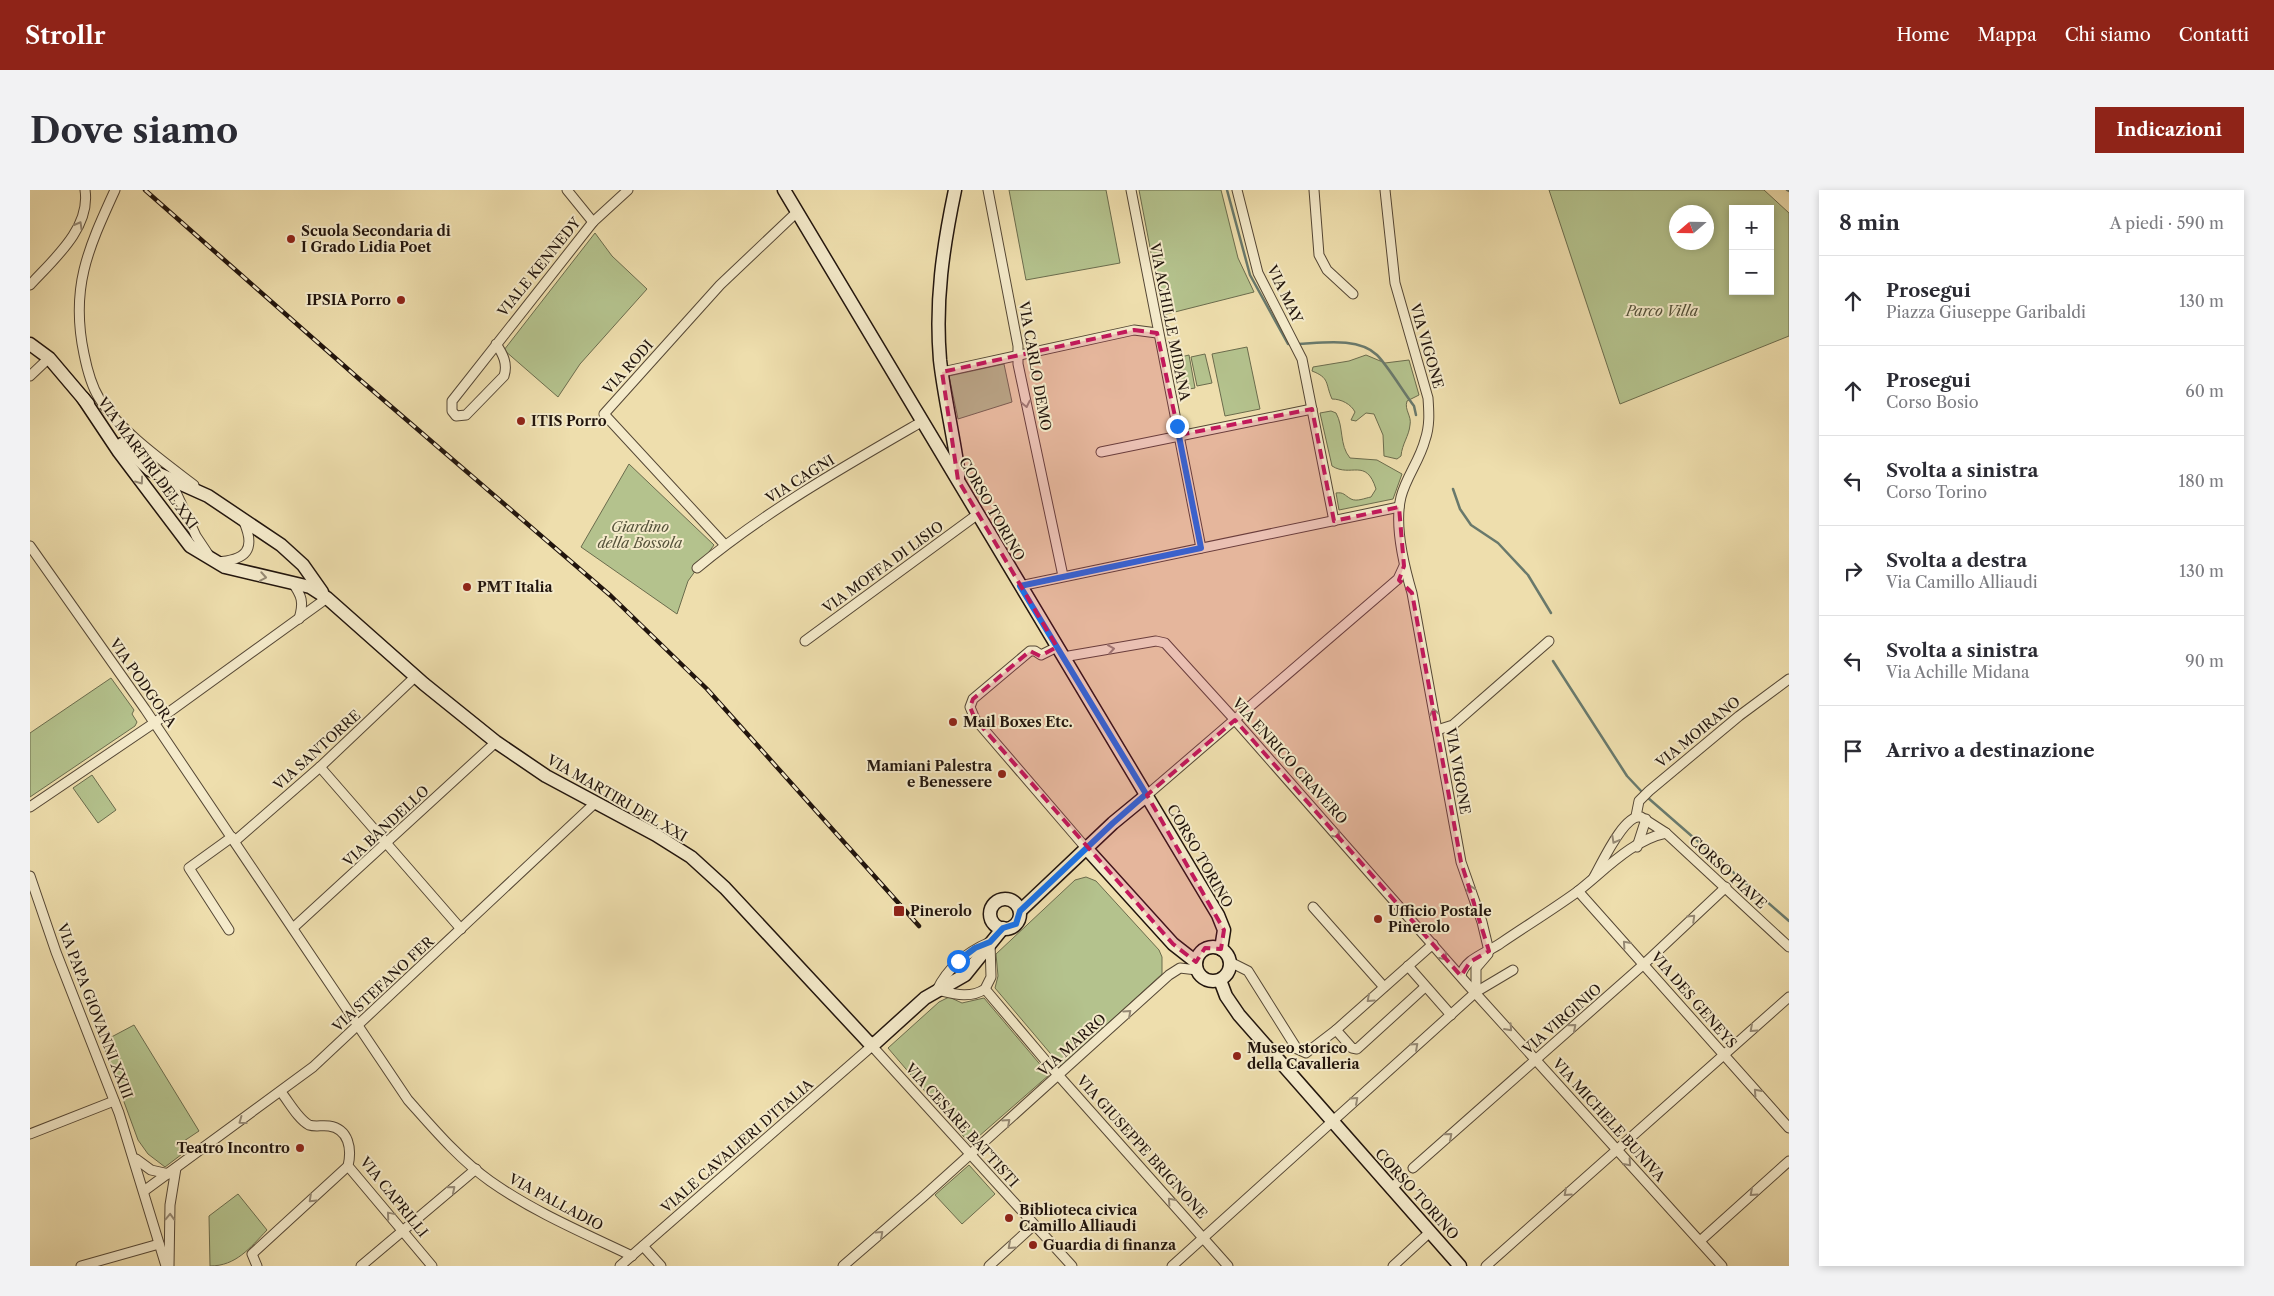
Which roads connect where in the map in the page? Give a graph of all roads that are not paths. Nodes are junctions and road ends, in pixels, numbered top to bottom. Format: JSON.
{"nodes":[{"id":1,"x":86,"y":190,"type":"edge"},
{"id":2,"x":116,"y":190,"type":"edge"},
{"id":3,"x":567,"y":190,"type":"edge"},
{"id":4,"x":628,"y":190,"type":"edge"},
{"id":5,"x":784,"y":190,"type":"edge"},
{"id":6,"x":955,"y":190,"type":"edge"},
{"id":7,"x":988,"y":190,"type":"edge"},
{"id":8,"x":1131,"y":190,"type":"edge"},
{"id":9,"x":1237,"y":190,"type":"edge"},
{"id":10,"x":1314,"y":190,"type":"edge"},
{"id":11,"x":1386,"y":190,"type":"edge"},
{"id":12,"x":797,"y":212,"type":"junction"},
{"id":13,"x":593,"y":222,"type":"junction"},
{"id":14,"x":30,"y":285,"type":"edge"},
{"id":15,"x":1353,"y":294,"type":"dead end"},
{"id":16,"x":1157,"y":333,"type":"junction"},
{"id":17,"x":30,"y":344,"type":"edge"},
{"id":18,"x":496,"y":344,"type":"junction"},
{"id":19,"x":1017,"y":356,"type":"junction"},
{"id":20,"x":49,"y":358,"type":"junction"},
{"id":21,"x":942,"y":372,"type":"junction"},
{"id":22,"x":30,"y":376,"type":"edge"},
{"id":23,"x":83,"y":398,"type":"junction"},
{"id":24,"x":1312,"y":409,"type":"junction"},
{"id":25,"x":923,"y":421,"type":"junction"},
{"id":26,"x":1178,"y":435,"type":"junction"},
{"id":27,"x":1101,"y":452,"type":"dead end"},
{"id":28,"x":156,"y":456,"type":"junction"},
{"id":29,"x":958,"y":480,"type":"junction"},
{"id":30,"x":171,"y":481,"type":"junction"},
{"id":31,"x":208,"y":496,"type":"junction"},
{"id":32,"x":1399,"y":507,"type":"junction"},
{"id":33,"x":978,"y":514,"type":"junction"},
{"id":34,"x":1334,"y":521,"type":"junction"},
{"id":35,"x":244,"y":522,"type":"junction"},
{"id":36,"x":725,"y":545,"type":"junction"},
{"id":37,"x":30,"y":546,"type":"edge"},
{"id":38,"x":1201,"y":548,"type":"junction"},
{"id":39,"x":215,"y":563,"type":"junction"},
{"id":40,"x":1404,"y":566,"type":"junction"},
{"id":41,"x":697,"y":568,"type":"dead end"},
{"id":42,"x":1062,"y":576,"type":"junction"},
{"id":43,"x":1398,"y":579,"type":"junction"},
{"id":44,"x":292,"y":582,"type":"junction"},
{"id":45,"x":1020,"y":586,"type":"junction"},
{"id":46,"x":1412,"y":593,"type":"junction"},
{"id":47,"x":327,"y":598,"type":"junction"},
{"id":48,"x":299,"y":619,"type":"junction"},
{"id":49,"x":805,"y":641,"type":"dead end"},
{"id":50,"x":1549,"y":641,"type":"dead end"},
{"id":51,"x":1060,"y":652,"type":"junction"},
{"id":52,"x":416,"y":676,"type":"junction"},
{"id":53,"x":1789,"y":679,"type":"edge"},
{"id":54,"x":1235,"y":720,"type":"junction"},
{"id":55,"x":154,"y":723,"type":"junction"},
{"id":56,"x":1437,"y":730,"type":"junction"},
{"id":57,"x":496,"y":742,"type":"junction"},
{"id":58,"x":320,"y":767,"type":"junction"},
{"id":59,"x":1146,"y":794,"type":"junction"},
{"id":60,"x":595,"y":804,"type":"junction"},
{"id":61,"x":30,"y":806,"type":"edge"},
{"id":62,"x":1636,"y":816,"type":"junction"},
{"id":63,"x":1646,"y":818,"type":"junction"},
{"id":64,"x":1666,"y":833,"type":"junction"},
{"id":65,"x":234,"y":839,"type":"junction"},
{"id":66,"x":388,"y":844,"type":"junction"},
{"id":67,"x":1637,"y":847,"type":"junction"},
{"id":68,"x":1086,"y":848,"type":"junction"},
{"id":69,"x":30,"y":876,"type":"edge"},
{"id":70,"x":1594,"y":877,"type":"junction"},
{"id":71,"x":1726,"y":886,"type":"junction"},
{"id":72,"x":1578,"y":891,"type":"junction"},
{"id":73,"x":1314,"y":907,"type":"dead end"},
{"id":74,"x":1020,"y":911,"type":"junction"},
{"id":75,"x":293,"y":928,"type":"junction"},
{"id":76,"x":1003,"y":928,"type":"junction"},
{"id":77,"x":461,"y":929,"type":"junction"},
{"id":78,"x":229,"y":930,"type":"dead end"},
{"id":79,"x":990,"y":942,"type":"junction"},
{"id":80,"x":1433,"y":944,"type":"junction"},
{"id":81,"x":1789,"y":947,"type":"edge"},
{"id":82,"x":1221,"y":949,"type":"junction"},
{"id":83,"x":1489,"y":952,"type":"junction"},
{"id":84,"x":1230,"y":962,"type":"junction"},
{"id":85,"x":1644,"y":964,"type":"junction"},
{"id":86,"x":1196,"y":966,"type":"junction"},
{"id":87,"x":1408,"y":966,"type":"junction"},
{"id":88,"x":1513,"y":970,"type":"dead end"},
{"id":89,"x":1476,"y":971,"type":"junction"},
{"id":90,"x":1461,"y":976,"type":"junction"},
{"id":91,"x":1220,"y":980,"type":"junction"},
{"id":92,"x":1384,"y":987,"type":"junction"},
{"id":93,"x":1426,"y":988,"type":"junction"},
{"id":94,"x":985,"y":989,"type":"junction"},
{"id":95,"x":938,"y":990,"type":"junction"},
{"id":96,"x":1476,"y":992,"type":"junction"},
{"id":97,"x":1789,"y":997,"type":"edge"},
{"id":98,"x":1451,"y":1015,"type":"junction"},
{"id":99,"x":359,"y":1026,"type":"junction"},
{"id":100,"x":1336,"y":1030,"type":"junction"},
{"id":101,"x":872,"y":1046,"type":"junction"},
{"id":102,"x":1724,"y":1056,"type":"junction"},
{"id":103,"x":1536,"y":1059,"type":"junction"},
{"id":104,"x":1059,"y":1075,"type":"junction"},
{"id":105,"x":281,"y":1092,"type":"junction"},
{"id":106,"x":114,"y":1101,"type":"junction"},
{"id":107,"x":1331,"y":1120,"type":"junction"},
{"id":108,"x":1789,"y":1128,"type":"edge"},
{"id":109,"x":30,"y":1134,"type":"edge"},
{"id":110,"x":1616,"y":1149,"type":"junction"},
{"id":111,"x":971,"y":1154,"type":"junction"},
{"id":112,"x":134,"y":1156,"type":"junction"},
{"id":113,"x":1789,"y":1161,"type":"edge"},
{"id":114,"x":348,"y":1166,"type":"junction"},
{"id":115,"x":176,"y":1168,"type":"junction"},
{"id":116,"x":1413,"y":1168,"type":"tunnel mouth"},
{"id":117,"x":476,"y":1169,"type":"junction"},
{"id":118,"x":168,"y":1174,"type":"junction"},
{"id":119,"x":144,"y":1191,"type":"junction"},
{"id":120,"x":1034,"y":1225,"type":"junction"},
{"id":121,"x":403,"y":1231,"type":"junction"},
{"id":122,"x":1430,"y":1232,"type":"junction"},
{"id":123,"x":1204,"y":1237,"type":"junction"},
{"id":124,"x":1700,"y":1241,"type":"junction"},
{"id":125,"x":159,"y":1244,"type":"junction"},
{"id":126,"x":643,"y":1246,"type":"junction"},
{"id":127,"x":632,"y":1256,"type":"junction"},
{"id":128,"x":81,"y":1266,"type":"edge"},
{"id":129,"x":168,"y":1266,"type":"edge"},
{"id":130,"x":257,"y":1266,"type":"edge"},
{"id":131,"x":361,"y":1266,"type":"edge"},
{"id":132,"x":432,"y":1266,"type":"edge"},
{"id":133,"x":620,"y":1266,"type":"edge"},
{"id":134,"x":661,"y":1266,"type":"edge"},
{"id":135,"x":843,"y":1266,"type":"edge"},
{"id":136,"x":989,"y":1266,"type":"edge"},
{"id":137,"x":1072,"y":1266,"type":"edge"},
{"id":138,"x":1172,"y":1266,"type":"edge"},
{"id":139,"x":1228,"y":1266,"type":"edge"},
{"id":140,"x":1392,"y":1266,"type":"edge"},
{"id":141,"x":1460,"y":1266,"type":"edge"},
{"id":142,"x":1486,"y":1266,"type":"edge"},
{"id":143,"x":1722,"y":1266,"type":"edge"}],
"edges":[{"from":14,"to":1,"type":"street","one_way":true},
{"from":2,"to":28,"type":"street"},
{"from":3,"to":13,"type":"street"},
{"from":4,"to":13,"type":"street","name":"VIALE KENNEDY"},
{"from":5,"to":12,"type":"street","name":"CORSO TORINO"},
{"from":6,"to":21,"type":"street"},
{"from":7,"to":19,"type":"street","name":"VIA CARLO DEMO"},
{"from":8,"to":16,"type":"street","name":"VIA ACHILLE MIDANA"},
{"from":9,"to":24,"type":"street","name":"VIA MAY"},
{"from":10,"to":15,"type":"street"},
{"from":11,"to":32,"type":"street","name":"VIA VIGONE"},
{"from":12,"to":25,"type":"street","name":"CORSO TORINO"},
{"from":12,"to":36,"type":"street","name":"VIA RODI"},
{"from":13,"to":18,"type":"street","name":"VIALE KENNEDY"},
{"from":16,"to":19,"type":"street"},
{"from":16,"to":26,"type":"street","name":"VIA ACHILLE MIDANA"},
{"from":17,"to":20,"type":"street","name":"VIA MARTIRI DEL XXI"},
{"from":18,"to":18,"type":"street","name":"VIALE KENNEDY"},
{"from":19,"to":21,"type":"street"},
{"from":19,"to":42,"type":"street","name":"VIA CARLO DEMO","one_way":true},
{"from":20,"to":22,"type":"street"},
{"from":20,"to":23,"type":"street","name":"VIA MARTIRI DEL XXI"},
{"from":21,"to":29,"type":"street"},
{"from":23,"to":30,"type":"street","name":"VIA MARTIRI DEL XXI"},
{"from":23,"to":39,"type":"street","name":"VIA MARTIRI DEL XXI","one_way":true},
{"from":24,"to":26,"type":"street"},
{"from":24,"to":34,"type":"street","name":"VIA MAY"},
{"from":25,"to":29,"type":"street","name":"CORSO TORINO"},
{"from":25,"to":36,"type":"street","name":"VIA CAGNI"},
{"from":26,"to":27,"type":"street"},
{"from":26,"to":38,"type":"street","name":"VIA ACHILLE MIDANA"},
{"from":28,"to":30,"type":"street","name":"VIA MARTIRI DEL XXI"},
{"from":28,"to":31,"type":"street","name":"VIA MARTIRI DEL XXI"},
{"from":29,"to":33,"type":"street","name":"CORSO TORINO"},
{"from":30,"to":31,"type":"street","name":"VIA MARTIRI DEL XXI"},
{"from":30,"to":39,"type":"street","name":"VIA MARTIRI DEL XXI"},
{"from":31,"to":35,"type":"street","name":"VIA MARTIRI DEL XXI"},
{"from":32,"to":34,"type":"street"},
{"from":32,"to":40,"type":"street","name":"VIA VIGONE"},
{"from":33,"to":45,"type":"street","name":"CORSO TORINO"},
{"from":33,"to":49,"type":"street","name":"VIA MOFFA DI LISIO"},
{"from":34,"to":38,"type":"street"},
{"from":35,"to":39,"type":"street"},
{"from":35,"to":47,"type":"street","name":"VIA MARTIRI DEL XXI"},
{"from":36,"to":41,"type":"street","name":"VIA CAGNI"},
{"from":37,"to":55,"type":"street","name":"VIA PODGORA"},
{"from":38,"to":42,"type":"street"},
{"from":39,"to":44,"type":"street","name":"VIA MARTIRI DEL XXI","one_way":true},
{"from":40,"to":43,"type":"street"},
{"from":40,"to":46,"type":"street","name":"VIA VIGONE"},
{"from":42,"to":45,"type":"street"},
{"from":43,"to":46,"type":"street"},
{"from":43,"to":54,"type":"street"},
{"from":44,"to":47,"type":"street","name":"VIA MARTIRI DEL XXI"},
{"from":44,"to":48,"type":"street"},
{"from":45,"to":51,"type":"street","name":"CORSO TORINO"},
{"from":56,"to":46,"type":"street","name":"VIA VIGONE","one_way":true},
{"from":47,"to":48,"type":"street"},
{"from":47,"to":52,"type":"street","name":"VIA MARTIRI DEL XXI"},
{"from":48,"to":55,"type":"street"},
{"from":50,"to":56,"type":"street"},
{"from":51,"to":54,"type":"street","name":"VIA ENRICO CRAVERO","one_way":true},
{"from":51,"to":59,"type":"street","name":"CORSO TORINO"},
{"from":51,"to":68,"type":"street"},
{"from":52,"to":57,"type":"street","name":"VIA MARTIRI DEL XXI"},
{"from":52,"to":58,"type":"street","name":"VIA SANTORRE"},
{"from":53,"to":62,"type":"street","name":"VIA MOIRANO"},
{"from":54,"to":59,"type":"street"},
{"from":54,"to":80,"type":"street","name":"VIA ENRICO CRAVERO","one_way":true},
{"from":55,"to":61,"type":"street"},
{"from":55,"to":65,"type":"street","name":"VIA PODGORA"},
{"from":83,"to":56,"type":"street","name":"VIA VIGONE","one_way":true},
{"from":57,"to":60,"type":"street","name":"VIA MARTIRI DEL XXI"},
{"from":57,"to":66,"type":"street","name":"VIA BANDELLO"},
{"from":58,"to":65,"type":"street","name":"VIA SANTORRE"},
{"from":58,"to":66,"type":"street"},
{"from":59,"to":68,"type":"street"},
{"from":59,"to":82,"type":"street","name":"CORSO TORINO"},
{"from":60,"to":77,"type":"street","name":"VIA STEFANO FER"},
{"from":60,"to":101,"type":"street","name":"VIA MARTIRI DEL XXI"},
{"from":62,"to":63,"type":"street"},
{"from":62,"to":70,"type":"street","one_way":true},
{"from":63,"to":64,"type":"street","name":"CORSO PIAVE"},
{"from":63,"to":67,"type":"street"},
{"from":64,"to":67,"type":"street"},
{"from":64,"to":71,"type":"street","name":"CORSO PIAVE"},
{"from":65,"to":75,"type":"street","name":"VIA PODGORA"},
{"from":65,"to":78,"type":"street"},
{"from":66,"to":75,"type":"street","name":"VIA BANDELLO"},
{"from":66,"to":77,"type":"street"},
{"from":67,"to":70,"type":"street"},
{"from":68,"to":74,"type":"street"},
{"from":68,"to":86,"type":"street"},
{"from":69,"to":106,"type":"street","name":"VIA PAPA GIOVANNI XXIII"},
{"from":70,"to":72,"type":"street"},
{"from":71,"to":81,"type":"street","name":"CORSO PIAVE"},
{"from":85,"to":71,"type":"street","name":"VIA VIRGINIO","one_way":true},
{"from":72,"to":83,"type":"street"},
{"from":85,"to":72,"type":"street","name":"VIA DES GENEYS","one_way":true},
{"from":73,"to":92,"type":"street"},
{"from":74,"to":76,"type":"street"},
{"from":74,"to":76,"type":"street"},
{"from":75,"to":99,"type":"street","name":"VIA PODGORA"},
{"from":76,"to":79,"type":"street"},
{"from":77,"to":99,"type":"street","name":"VIA STEFANO FER"},
{"from":79,"to":94,"type":"street"},
{"from":79,"to":95,"type":"street"},
{"from":80,"to":87,"type":"street"},
{"from":80,"to":90,"type":"street","name":"VIA ENRICO CRAVERO","one_way":true},
{"from":82,"to":84,"type":"street"},
{"from":82,"to":86,"type":"street"},
{"from":83,"to":89,"type":"street"},
{"from":83,"to":90,"type":"street"},
{"from":84,"to":91,"type":"street"},
{"from":84,"to":100,"type":"street"},
{"from":85,"to":102,"type":"street","name":"VIA DES GENEYS"},
{"from":103,"to":85,"type":"street","name":"VIA VIRGINIO","one_way":true},
{"from":86,"to":91,"type":"street"},
{"from":104,"to":86,"type":"street","name":"VIA MARRO","one_way":true},
{"from":87,"to":92,"type":"street"},
{"from":87,"to":93,"type":"street"},
{"from":88,"to":96,"type":"street"},
{"from":89,"to":90,"type":"street"},
{"from":89,"to":96,"type":"street"},
{"from":90,"to":96,"type":"street","name":"VIA MICHELE BUNIVA"},
{"from":91,"to":107,"type":"street","name":"CORSO TORINO"},
{"from":92,"to":100,"type":"street","one_way":true},
{"from":93,"to":98,"type":"street"},
{"from":93,"to":100,"type":"street"},
{"from":94,"to":95,"type":"street"},
{"from":94,"to":104,"type":"street","name":"VIA GIUSEPPE BRIGNONE"},
{"from":95,"to":101,"type":"street"},
{"from":96,"to":98,"type":"street"},
{"from":96,"to":103,"type":"street","name":"VIA MICHELE BUNIVA","one_way":true},
{"from":97,"to":102,"type":"street","one_way":true},
{"from":107,"to":98,"type":"street","one_way":true},
{"from":99,"to":105,"type":"street","name":"VIA STEFANO FER"},
{"from":99,"to":117,"type":"street","name":"VIA PALLADIO"},
{"from":101,"to":111,"type":"street","name":"VIA CESARE BATTISTI"},
{"from":101,"to":126,"type":"street","name":"VIALE CAVALIERI D'ITALIA"},
{"from":108,"to":102,"type":"street","name":"VIA DES GENEYS","one_way":true},
{"from":102,"to":110,"type":"street"},
{"from":103,"to":110,"type":"street","name":"VIA MICHELE BUNIVA"},
{"from":116,"to":103,"type":"street","name":"VIA VIRGINIO","one_way":true},
{"from":111,"to":104,"type":"street","name":"VIA MARRO","one_way":true},
{"from":123,"to":104,"type":"street","name":"VIA GIUSEPPE BRIGNONE","one_way":true},
{"from":105,"to":114,"type":"street","name":"VIA CAPRILLI"},
{"from":105,"to":115,"type":"street","name":"VIA STEFANO FER","one_way":true},
{"from":106,"to":109,"type":"street"},
{"from":106,"to":112,"type":"street","name":"VIA PAPA GIOVANNI XXIII"},
{"from":107,"to":122,"type":"street","name":"CORSO TORINO"},
{"from":107,"to":123,"type":"street"},
{"from":110,"to":124,"type":"street","name":"VIA MICHELE BUNIVA","one_way":true},
{"from":110,"to":142,"type":"street","one_way":true},
{"from":111,"to":120,"type":"street","name":"VIA CESARE BATTISTI"},
{"from":135,"to":111,"type":"street","name":"VIA MARRO","one_way":true},
{"from":112,"to":118,"type":"street"},
{"from":112,"to":119,"type":"street","name":"VIA PAPA GIOVANNI XXIII"},
{"from":113,"to":124,"type":"street","one_way":true},
{"from":121,"to":114,"type":"street","name":"VIA CAPRILLI","one_way":true},
{"from":114,"to":130,"type":"street","one_way":true},
{"from":115,"to":118,"type":"street","name":"VIA STEFANO FER"},
{"from":129,"to":115,"type":"street","one_way":true},
{"from":121,"to":117,"type":"street","one_way":true},
{"from":117,"to":127,"type":"street","name":"VIA PALLADIO"},
{"from":118,"to":119,"type":"street","name":"VIA STEFANO FER"},
{"from":119,"to":125,"type":"street","name":"VIA PAPA GIOVANNI XXIII"},
{"from":120,"to":136,"type":"street","one_way":true},
{"from":120,"to":137,"type":"street","name":"VIA CESARE BATTISTI"},
{"from":121,"to":131,"type":"street"},
{"from":121,"to":132,"type":"street","name":"VIA CAPRILLI"},
{"from":122,"to":140,"type":"street"},
{"from":122,"to":141,"type":"street","name":"CORSO TORINO"},
{"from":123,"to":138,"type":"street"},
{"from":123,"to":139,"type":"street","name":"VIA GIUSEPPE BRIGNONE"},
{"from":124,"to":143,"type":"street","name":"VIA MICHELE BUNIVA"},
{"from":125,"to":128,"type":"street"},
{"from":125,"to":129,"type":"street","name":"VIA PAPA GIOVANNI XXIII"},
{"from":126,"to":127,"type":"street","name":"VIALE CAVALIERI D'ITALIA"},
{"from":126,"to":134,"type":"street"},
{"from":127,"to":133,"type":"street","name":"VIALE CAVALIERI D'ITALIA"}]}
